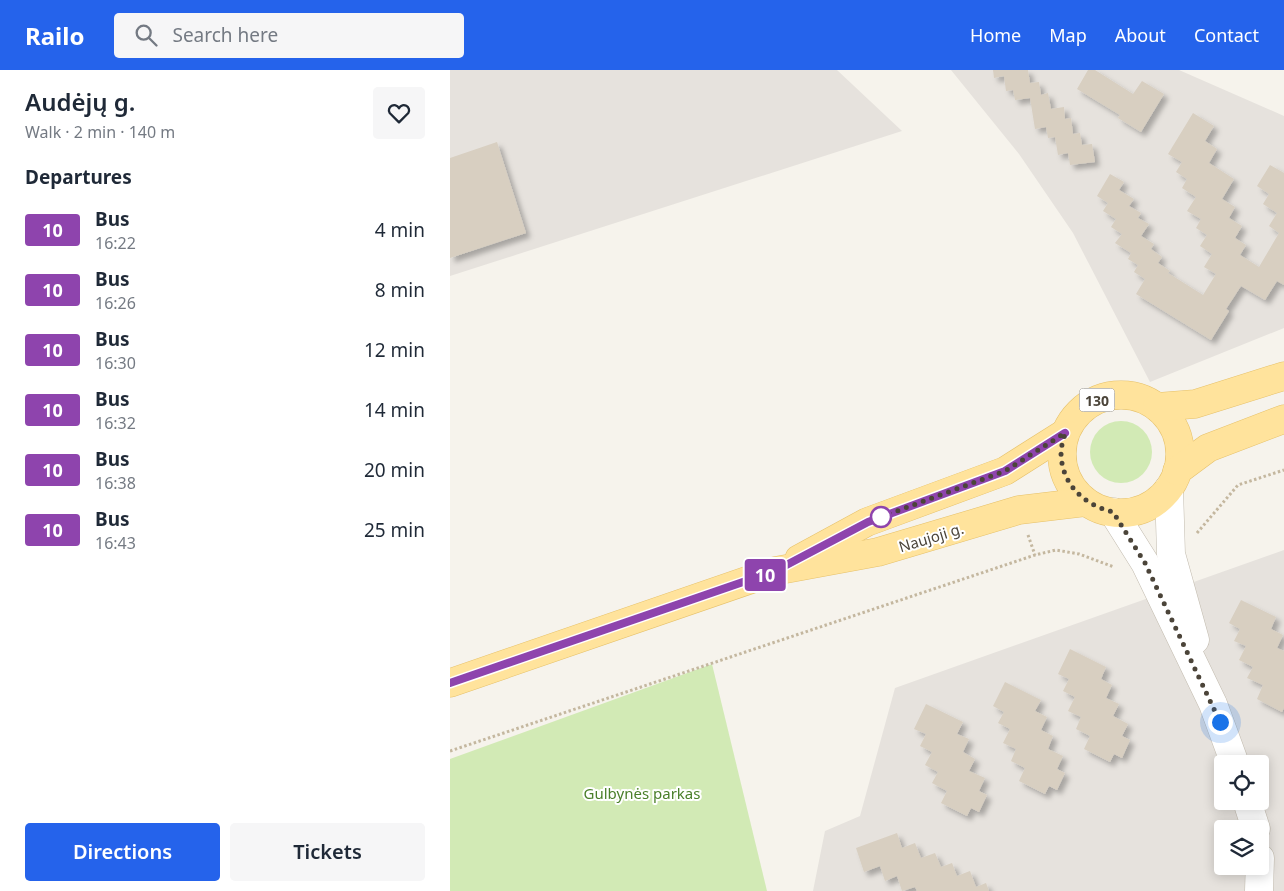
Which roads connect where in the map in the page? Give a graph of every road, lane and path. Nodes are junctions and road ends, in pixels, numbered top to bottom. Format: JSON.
{"nodes":[{"id":1,"x":1284,"y":376,"type":"edge"},
{"id":2,"x":1157,"y":407,"type":"junction"},
{"id":3,"x":1284,"y":419,"type":"edge"},
{"id":4,"x":1065,"y":433,"type":"junction"},
{"id":5,"x":1284,"y":470,"type":"edge"},
{"id":6,"x":1173,"y":479,"type":"junction"},
{"id":7,"x":1086,"y":502,"type":"junction"},
{"id":8,"x":1113,"y":512,"type":"junction"},
{"id":9,"x":1171,"y":554,"type":"junction"},
{"id":10,"x":1145,"y":563,"type":"junction"},
{"id":11,"x":775,"y":571,"type":"junction"},
{"id":12,"x":450,"y":683,"type":"edge"},
{"id":13,"x":1213,"y":704,"type":"junction"},
{"id":14,"x":450,"y":750,"type":"edge"},
{"id":15,"x":1232,"y":755,"type":"edge"},
{"id":16,"x":1259,"y":875,"type":"edge"},
{"id":17,"x":1259,"y":891,"type":"edge"}],
"edges":[{"from":1,"to":2,"type":"main road","number":"130"},
{"from":2,"to":4,"type":"main road","number":"130"},
{"from":2,"to":6,"type":"main road","number":"130"},
{"from":3,"to":6,"type":"main road","number":"130"},
{"from":4,"to":7,"type":"main road","number":"130"},
{"from":4,"to":11,"type":"main road","name":"Naujoji g.","number":"130"},
{"from":5,"to":9,"type":"path"},
{"from":6,"to":8,"type":"main road","number":"130"},
{"from":6,"to":9,"type":"street"},
{"from":7,"to":8,"type":"main road","number":"130"},
{"from":7,"to":11,"type":"main road","name":"Naujoji g.","number":"130"},
{"from":8,"to":10,"type":"street"},
{"from":9,"to":13,"type":"street"},
{"from":10,"to":13,"type":"street"},
{"from":10,"to":14,"type":"path"},
{"from":11,"to":12,"type":"main road","name":"Naujoji g.","number":"130"},
{"from":13,"to":15,"type":"street"},
{"from":16,"to":17,"type":"street"}]}
